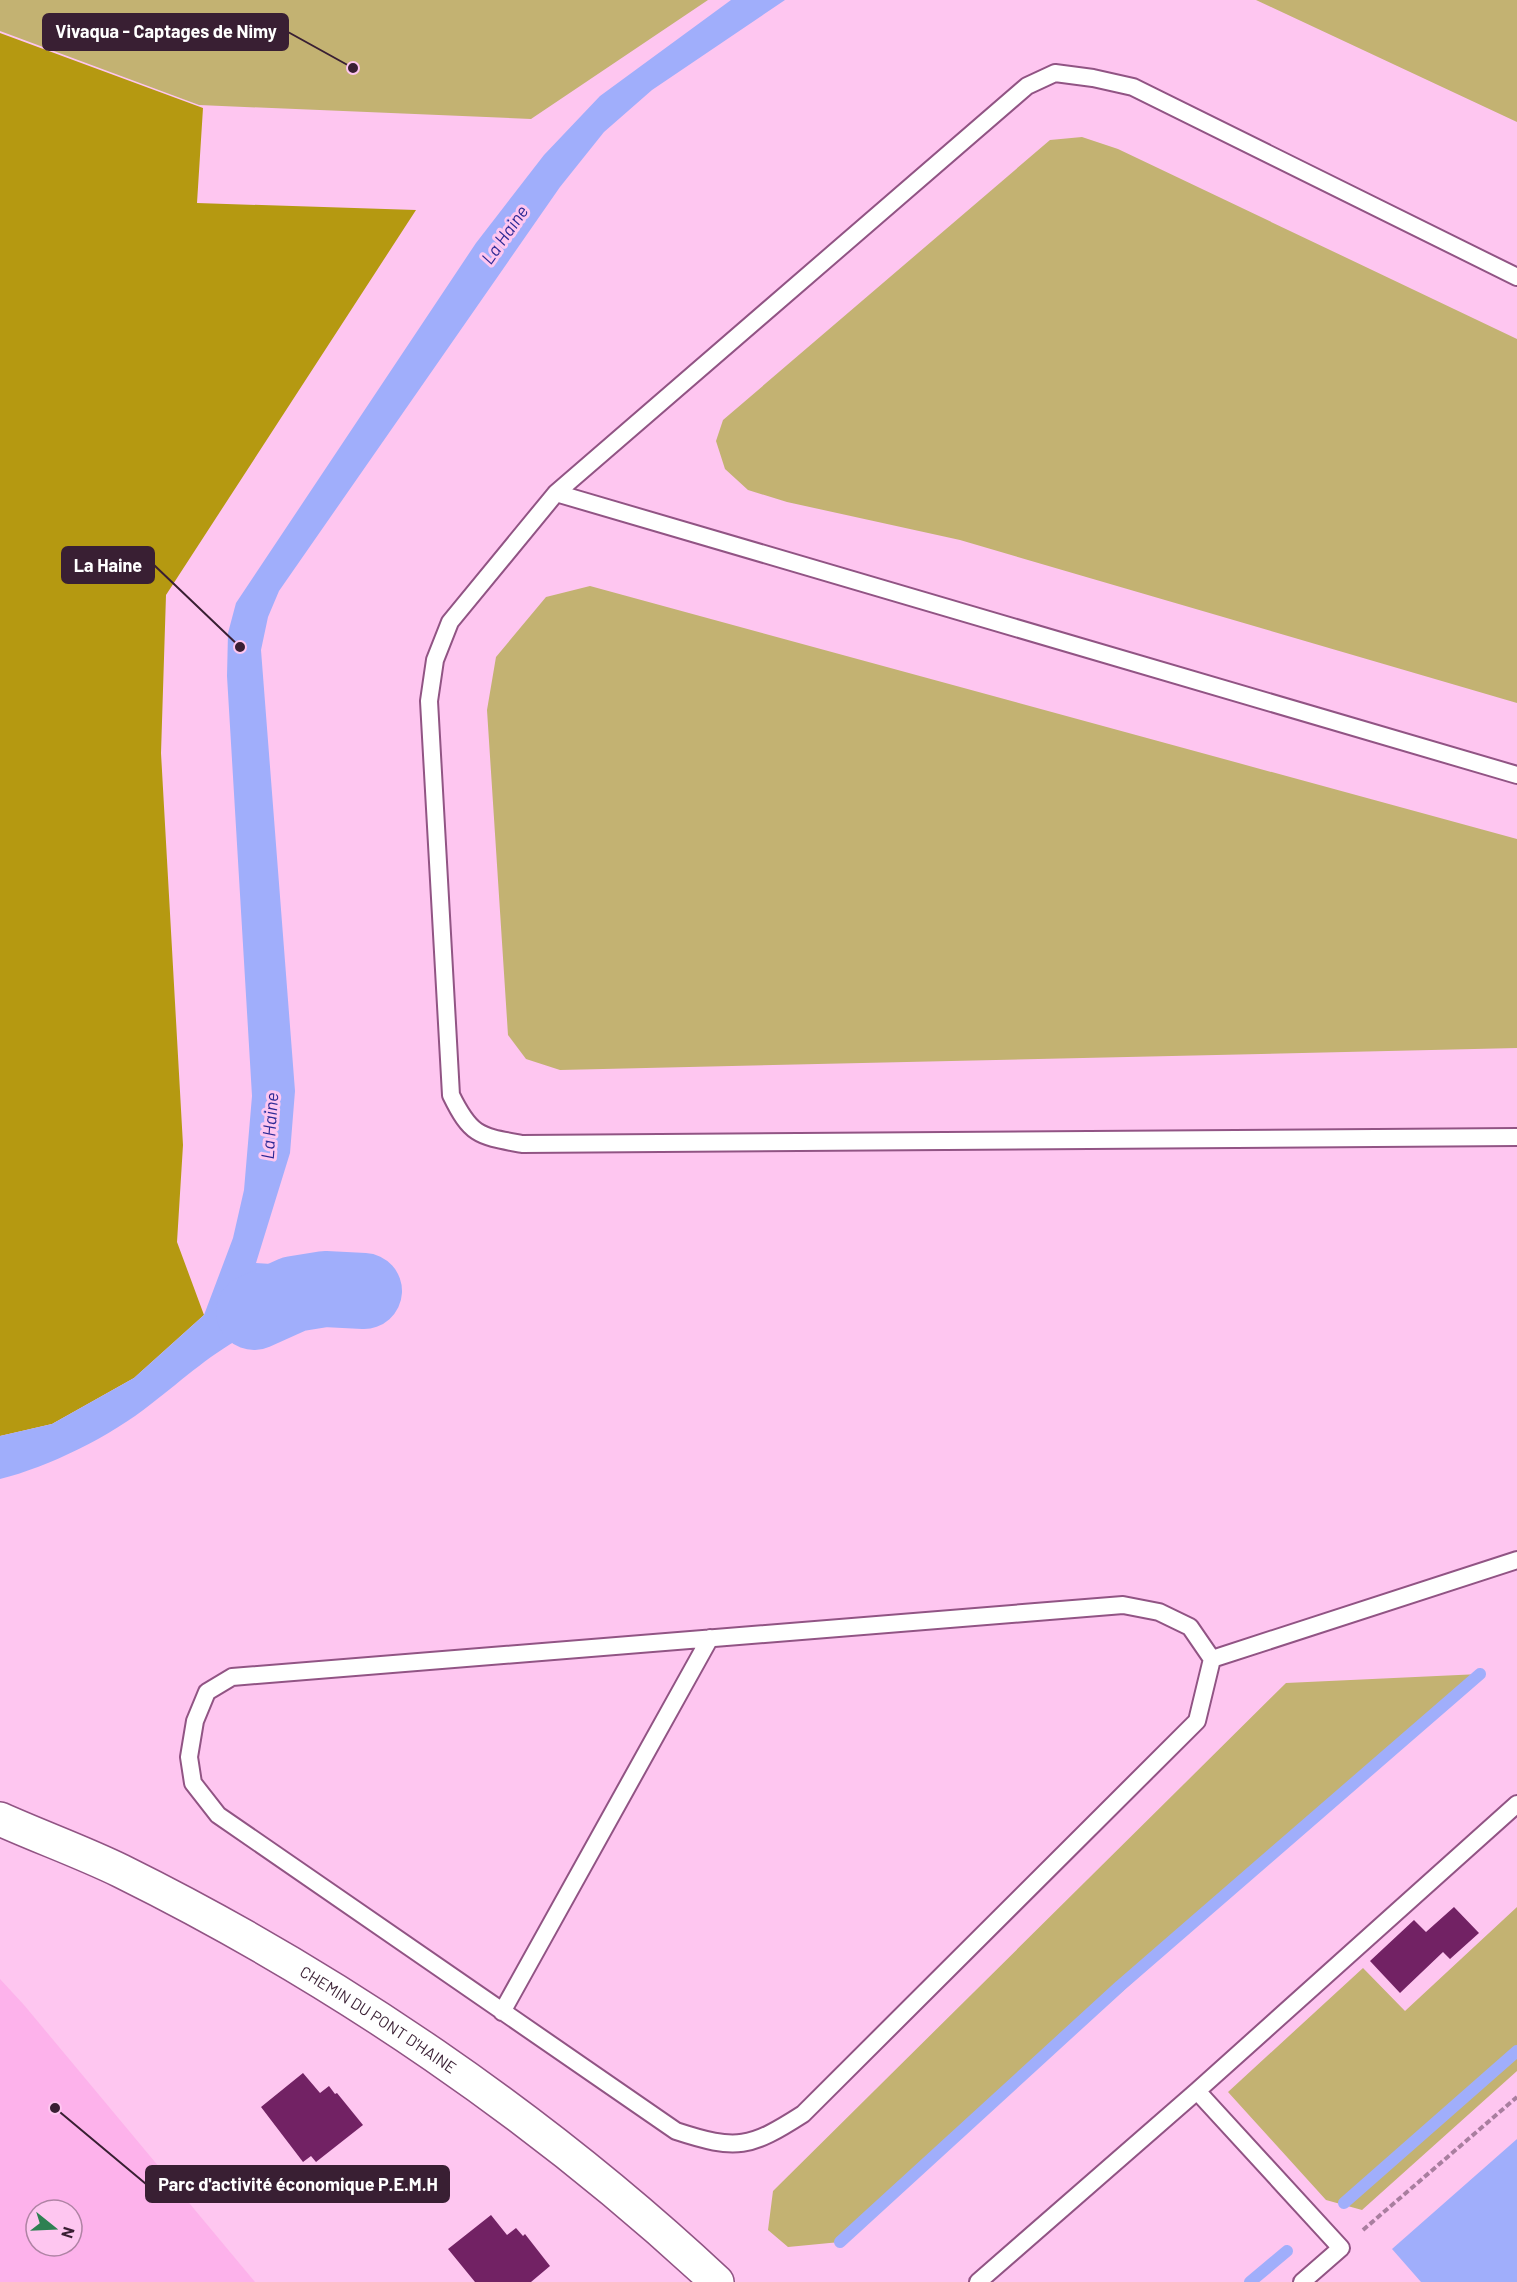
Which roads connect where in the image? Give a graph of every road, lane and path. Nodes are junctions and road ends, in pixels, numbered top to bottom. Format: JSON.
{"nodes":[{"id":1,"x":1517,"y":277,"type":"edge"},
{"id":2,"x":556,"y":493,"type":"junction"},
{"id":3,"x":1517,"y":776,"type":"edge"},
{"id":4,"x":1517,"y":1137,"type":"edge"},
{"id":5,"x":1517,"y":1560,"type":"edge"},
{"id":6,"x":710,"y":1638,"type":"junction"},
{"id":7,"x":1212,"y":1659,"type":"junction"},
{"id":8,"x":1517,"y":1804,"type":"edge"},
{"id":9,"x":0,"y":1819,"type":"edge"},
{"id":10,"x":502,"y":2012,"type":"junction"},
{"id":11,"x":1197,"y":2091,"type":"junction"},
{"id":12,"x":1517,"y":2097,"type":"edge"},
{"id":13,"x":1341,"y":2248,"type":"junction"},
{"id":14,"x":717,"y":2282,"type":"edge"},
{"id":15,"x":978,"y":2282,"type":"edge"},
{"id":16,"x":1302,"y":2282,"type":"edge"}],
"edges":[{"from":1,"to":2,"type":"lane"},
{"from":2,"to":3,"type":"lane"},
{"from":2,"to":4,"type":"lane"},
{"from":5,"to":7,"type":"lane"},
{"from":6,"to":7,"type":"lane"},
{"from":6,"to":10,"type":"lane"},
{"from":6,"to":10,"type":"lane"},
{"from":7,"to":10,"type":"lane"},
{"from":8,"to":11,"type":"lane"},
{"from":9,"to":14,"type":"street","name":"CHEMIN DU PONT D'HAINE"},
{"from":11,"to":13,"type":"lane"},
{"from":11,"to":15,"type":"lane"},
{"from":12,"to":13,"type":"path"},
{"from":13,"to":16,"type":"lane"}]}
